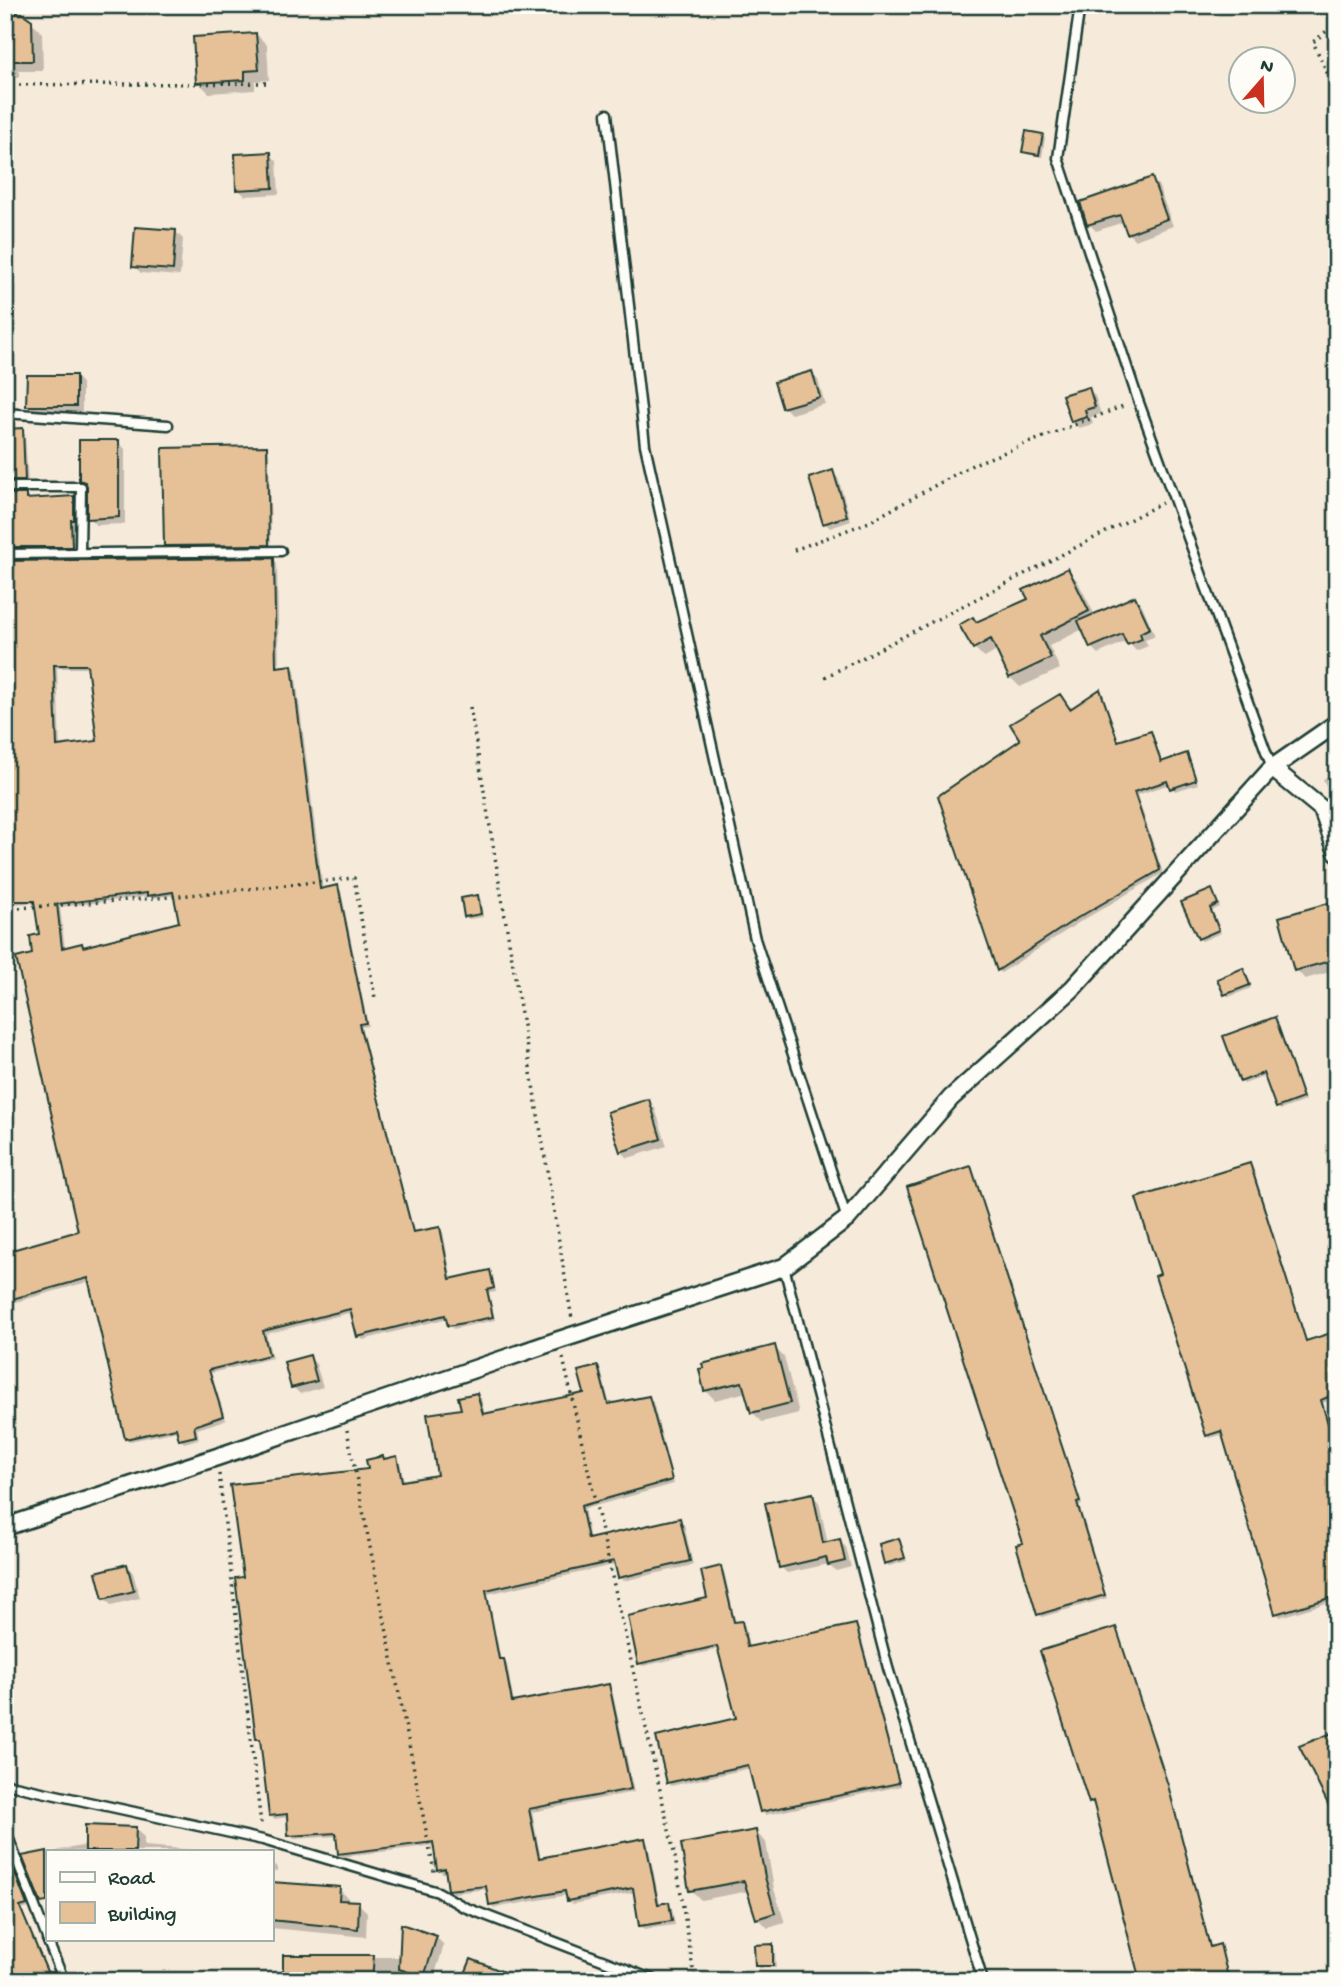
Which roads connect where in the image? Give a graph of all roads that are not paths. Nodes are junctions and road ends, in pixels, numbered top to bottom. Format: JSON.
{"nodes":[{"id":1,"x":1080,"y":5,"type":"edge"},
{"id":2,"x":607,"y":114,"type":"dead end"},
{"id":3,"x":5,"y":414,"type":"edge"},
{"id":4,"x":168,"y":425,"type":"dead end"},
{"id":5,"x":5,"y":487,"type":"edge"},
{"id":6,"x":281,"y":551,"type":"dead end"},
{"id":7,"x":80,"y":553,"type":"junction"},
{"id":8,"x":5,"y":554,"type":"edge"},
{"id":9,"x":1337,"y":723,"type":"edge"},
{"id":10,"x":1272,"y":768,"type":"junction"},
{"id":11,"x":1337,"y":852,"type":"edge"},
{"id":12,"x":847,"y":1219,"type":"junction"},
{"id":13,"x":784,"y":1267,"type":"junction"},
{"id":14,"x":5,"y":1527,"type":"edge"},
{"id":15,"x":5,"y":1781,"type":"edge"},
{"id":16,"x":5,"y":1829,"type":"edge"},
{"id":17,"x":46,"y":1936,"type":"edge"},
{"id":18,"x":47,"y":1940,"type":"edge"},
{"id":19,"x":64,"y":1981,"type":"edge"},
{"id":20,"x":657,"y":1981,"type":"edge"},
{"id":21,"x":983,"y":1981,"type":"edge"}],
"edges":[{"from":1,"to":10,"type":"lane"},
{"from":2,"to":12,"type":"lane"},
{"from":3,"to":4,"type":"lane"},
{"from":5,"to":7,"type":"lane"},
{"from":6,"to":7,"type":"lane"},
{"from":7,"to":8,"type":"lane"},
{"from":9,"to":10,"type":"street"},
{"from":10,"to":11,"type":"street"},
{"from":10,"to":12,"type":"street"},
{"from":12,"to":13,"type":"street"},
{"from":13,"to":14,"type":"street"},
{"from":13,"to":21,"type":"lane"},
{"from":15,"to":20,"type":"lane"},
{"from":16,"to":17,"type":"lane"},
{"from":18,"to":19,"type":"lane"}]}
